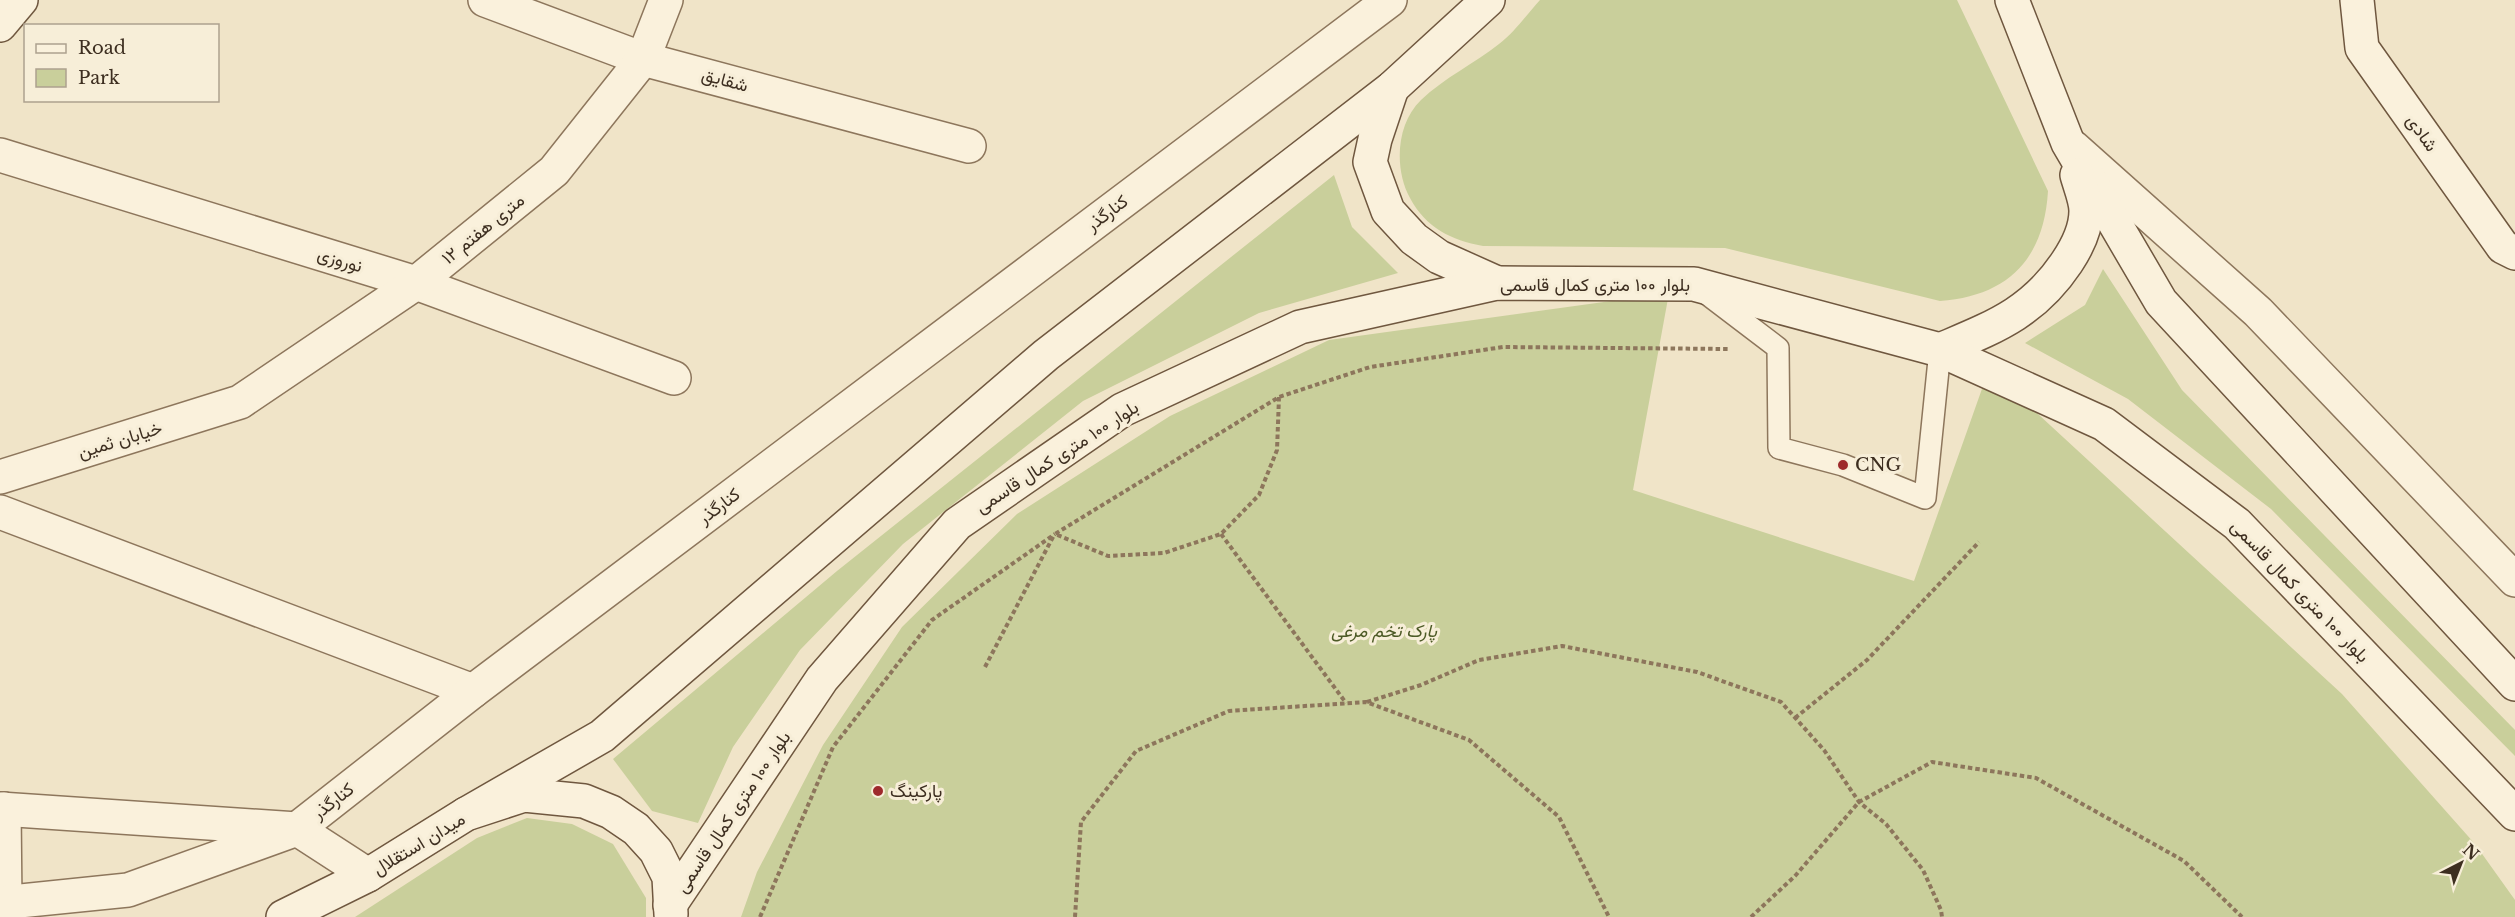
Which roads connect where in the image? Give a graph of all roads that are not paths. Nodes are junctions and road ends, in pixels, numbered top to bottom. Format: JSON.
{"nodes":[{"id":1,"x":21,"y":0,"type":"edge"},
{"id":2,"x":485,"y":0,"type":"edge"},
{"id":3,"x":666,"y":0,"type":"edge"},
{"id":4,"x":1390,"y":0,"type":"edge"},
{"id":5,"x":1488,"y":0,"type":"edge"},
{"id":6,"x":2012,"y":0,"type":"edge"},
{"id":7,"x":2356,"y":0,"type":"edge"},
{"id":8,"x":0,"y":25,"type":"edge"},
{"id":9,"x":644,"y":59,"type":"junction"},
{"id":10,"x":1392,"y":88,"type":"junction"},
{"id":11,"x":2068,"y":143,"type":"junction"},
{"id":12,"x":969,"y":146,"type":"dead end"},
{"id":13,"x":0,"y":155,"type":"edge"},
{"id":14,"x":2515,"y":253,"type":"edge"},
{"id":15,"x":416,"y":283,"type":"junction"},
{"id":16,"x":1497,"y":283,"type":"junction"},
{"id":17,"x":1694,"y":284,"type":"junction"},
{"id":18,"x":1940,"y":350,"type":"junction"},
{"id":19,"x":674,"y":378,"type":"dead end"},
{"id":20,"x":240,"y":402,"type":"joint"},
{"id":21,"x":0,"y":477,"type":"edge"},
{"id":22,"x":0,"y":512,"type":"edge"},
{"id":23,"x":2515,"y":580,"type":"edge"},
{"id":24,"x":2515,"y":684,"type":"edge"},
{"id":25,"x":473,"y":691,"type":"junction"},
{"id":26,"x":2,"y":809,"type":"edge"},
{"id":27,"x":466,"y":814,"type":"junction"},
{"id":28,"x":2515,"y":814,"type":"edge"},
{"id":29,"x":297,"y":829,"type":"junction"},
{"id":30,"x":368,"y":874,"type":"junction"},
{"id":31,"x":2,"y":904,"type":"edge"},
{"id":32,"x":670,"y":911,"type":"edge"},
{"id":33,"x":282,"y":917,"type":"edge"}],
"edges":[{"from":1,"to":8,"type":"street"},
{"from":2,"to":9,"type":"street","name":"شقایق"},
{"from":3,"to":9,"type":"street","name":"۱۲ متری هفتم"},
{"from":4,"to":25,"type":"street","name":"کنارگذر"},
{"from":5,"to":10,"type":"street"},
{"from":6,"to":11,"type":"street"},
{"from":7,"to":14,"type":"street","name":"شادی"},
{"from":9,"to":12,"type":"street","name":"شقایق"},
{"from":9,"to":15,"type":"street","name":"۱۲ متری هفتم"},
{"from":10,"to":16,"type":"street"},
{"from":10,"to":27,"type":"street"},
{"from":11,"to":18,"type":"street"},
{"from":11,"to":23,"type":"street"},
{"from":11,"to":24,"type":"street"},
{"from":13,"to":15,"type":"street","name":"نوروزی"},
{"from":15,"to":19,"type":"street","name":"نوروزی"},
{"from":15,"to":20,"type":"street","name":"۱۲ متری هفتم"},
{"from":16,"to":17,"type":"street","name":"بلوار ۱۰۰ متری کمال قاسمی"},
{"from":16,"to":32,"type":"street","name":"بلوار ۱۰۰ متری کمال قاسمی"},
{"from":17,"to":18,"type":"street","name":"بلوار ۱۰۰ متری کمال قاسمی"},
{"from":17,"to":18,"type":"lane"},
{"from":18,"to":28,"type":"street","name":"بلوار ۱۰۰ متری کمال قاسمی"},
{"from":20,"to":21,"type":"street","name":"خیابان ثمین"},
{"from":22,"to":25,"type":"street"},
{"from":25,"to":29,"type":"street","name":"کنارگذر"},
{"from":26,"to":29,"type":"street"},
{"from":26,"to":31,"type":"street"},
{"from":27,"to":30,"type":"street","name":"میدان استقلال"},
{"from":27,"to":32,"type":"street","name":"میدان استقلال"},
{"from":29,"to":30,"type":"street"},
{"from":29,"to":31,"type":"street","name":"کنارگذر"},
{"from":30,"to":33,"type":"street","name":"میدان استقلال"}]}
